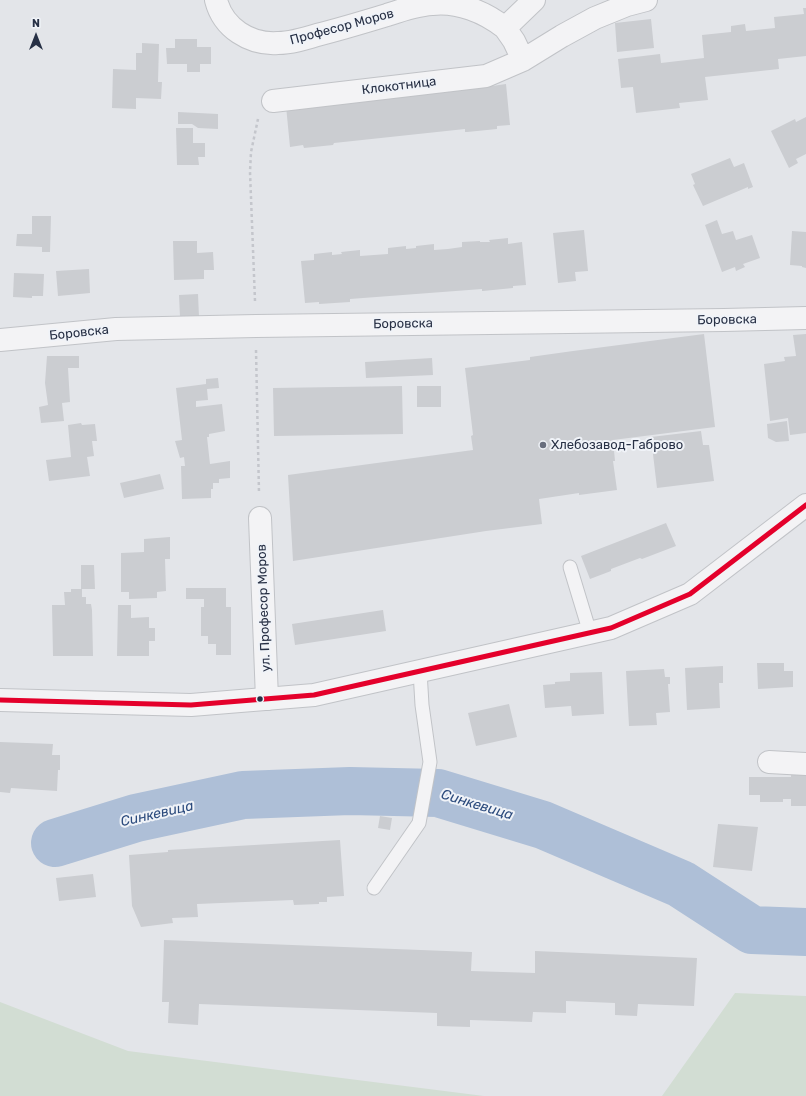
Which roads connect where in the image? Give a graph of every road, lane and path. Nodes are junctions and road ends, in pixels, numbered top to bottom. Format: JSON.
{"nodes":[{"id":1,"x":216,"y":0,"type":"edge"},
{"id":2,"x":534,"y":0,"type":"edge"},
{"id":3,"x":646,"y":0,"type":"edge"},
{"id":4,"x":505,"y":28,"type":"junction"},
{"id":5,"x":523,"y":60,"type":"junction"},
{"id":6,"x":273,"y":101,"type":"dead end"},
{"id":7,"x":806,"y":318,"type":"edge"},
{"id":8,"x":0,"y":340,"type":"edge"},
{"id":9,"x":806,"y":504,"type":"edge"},
{"id":10,"x":260,"y":518,"type":"dead end"},
{"id":11,"x":570,"y":567,"type":"dead end"},
{"id":12,"x":590,"y":633,"type":"junction"},
{"id":13,"x":420,"y":671,"type":"junction"},
{"id":14,"x":267,"y":699,"type":"junction"},
{"id":15,"x":0,"y":700,"type":"edge"},
{"id":16,"x":769,"y":762,"type":"dead end"},
{"id":17,"x":806,"y":764,"type":"edge"},
{"id":18,"x":374,"y":888,"type":"dead end"}],
"edges":[{"from":1,"to":4,"type":"street","name":"Професор Моров"},
{"from":2,"to":4,"type":"street"},
{"from":3,"to":5,"type":"street","name":"Клокотница"},
{"from":4,"to":5,"type":"street"},
{"from":5,"to":6,"type":"street","name":"Клокотница"},
{"from":7,"to":8,"type":"street","name":"Боровска"},
{"from":9,"to":12,"type":"street"},
{"from":10,"to":14,"type":"street","name":"ул. Професор Моров"},
{"from":11,"to":12,"type":"lane"},
{"from":12,"to":13,"type":"street"},
{"from":13,"to":14,"type":"street"},
{"from":13,"to":18,"type":"lane"},
{"from":14,"to":15,"type":"street"},
{"from":16,"to":17,"type":"street"}]}
